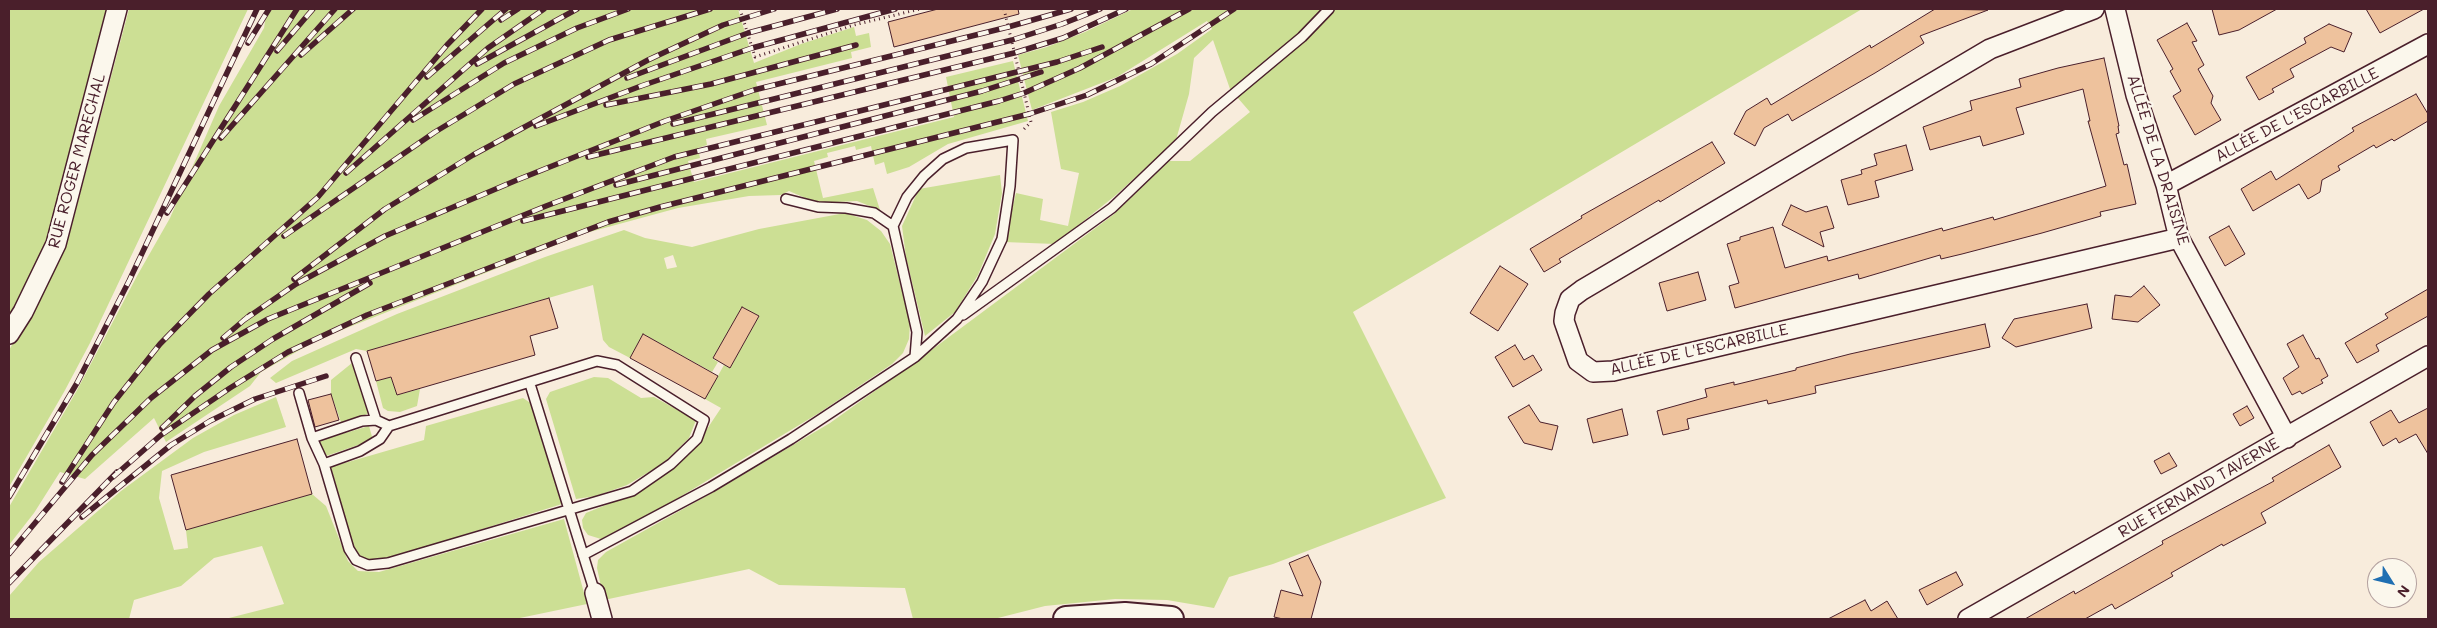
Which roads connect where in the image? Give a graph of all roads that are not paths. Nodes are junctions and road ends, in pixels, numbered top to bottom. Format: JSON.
{"nodes":[{"id":1,"x":118,"y":9,"type":"edge"},
{"id":2,"x":1329,"y":9,"type":"edge"},
{"id":3,"x":2094,"y":9,"type":"edge"},
{"id":4,"x":2114,"y":9,"type":"edge"},
{"id":5,"x":2428,"y":44,"type":"edge"},
{"id":6,"x":2166,"y":185,"type":"junction"},
{"id":7,"x":786,"y":199,"type":"dead end"},
{"id":8,"x":893,"y":226,"type":"junction"},
{"id":9,"x":2179,"y":238,"type":"junction"},
{"id":10,"x":957,"y":320,"type":"junction"},
{"id":11,"x":9,"y":334,"type":"edge"},
{"id":12,"x":2428,"y":356,"type":"edge"},
{"id":13,"x":915,"y":357,"type":"junction"},
{"id":14,"x":356,"y":358,"type":"dead end"},
{"id":15,"x":530,"y":384,"type":"junction"},
{"id":16,"x":299,"y":393,"type":"dead end"},
{"id":17,"x":376,"y":420,"type":"junction"},
{"id":18,"x":389,"y":426,"type":"junction"},
{"id":19,"x":312,"y":438,"type":"junction"},
{"id":20,"x":2287,"y":438,"type":"junction"},
{"id":21,"x":324,"y":464,"type":"junction"},
{"id":22,"x":569,"y":509,"type":"junction"},
{"id":23,"x":583,"y":555,"type":"junction"},
{"id":24,"x":595,"y":593,"type":"joint"},
{"id":25,"x":602,"y":619,"type":"edge"},
{"id":26,"x":1066,"y":619,"type":"edge"},
{"id":27,"x":1171,"y":619,"type":"edge"},
{"id":28,"x":1968,"y":619,"type":"edge"}],
"edges":[{"from":1,"to":11,"type":"street","name":"RUE ROGER MARECHAL"},
{"from":2,"to":10,"type":"lane"},
{"from":3,"to":9,"type":"street","name":"ALLÉE DE L'ESCARBILLE"},
{"from":4,"to":6,"type":"street","name":"ALLÉE DE LA DRAISINE"},
{"from":5,"to":6,"type":"street","name":"ALLÉE DE L'ESCARBILLE"},
{"from":6,"to":9,"type":"street","name":"ALLÉE DE LA DRAISINE"},
{"from":7,"to":8,"type":"lane"},
{"from":8,"to":10,"type":"lane"},
{"from":8,"to":13,"type":"lane"},
{"from":9,"to":20,"type":"street","name":"ALLÉE DE LA DRAISINE"},
{"from":10,"to":13,"type":"lane"},
{"from":12,"to":20,"type":"street","name":"RUE FERNAND TAVERNE"},
{"from":13,"to":23,"type":"lane"},
{"from":14,"to":17,"type":"lane"},
{"from":15,"to":18,"type":"lane"},
{"from":15,"to":22,"type":"lane"},
{"from":15,"to":22,"type":"lane"},
{"from":16,"to":19,"type":"lane"},
{"from":17,"to":18,"type":"lane"},
{"from":17,"to":19,"type":"lane"},
{"from":18,"to":21,"type":"lane"},
{"from":19,"to":21,"type":"lane"},
{"from":20,"to":28,"type":"street","name":"RUE FERNAND TAVERNE"},
{"from":21,"to":22,"type":"lane"},
{"from":22,"to":23,"type":"lane"},
{"from":23,"to":24,"type":"lane"},
{"from":24,"to":25,"type":"street"},
{"from":26,"to":27,"type":"street"}]}
